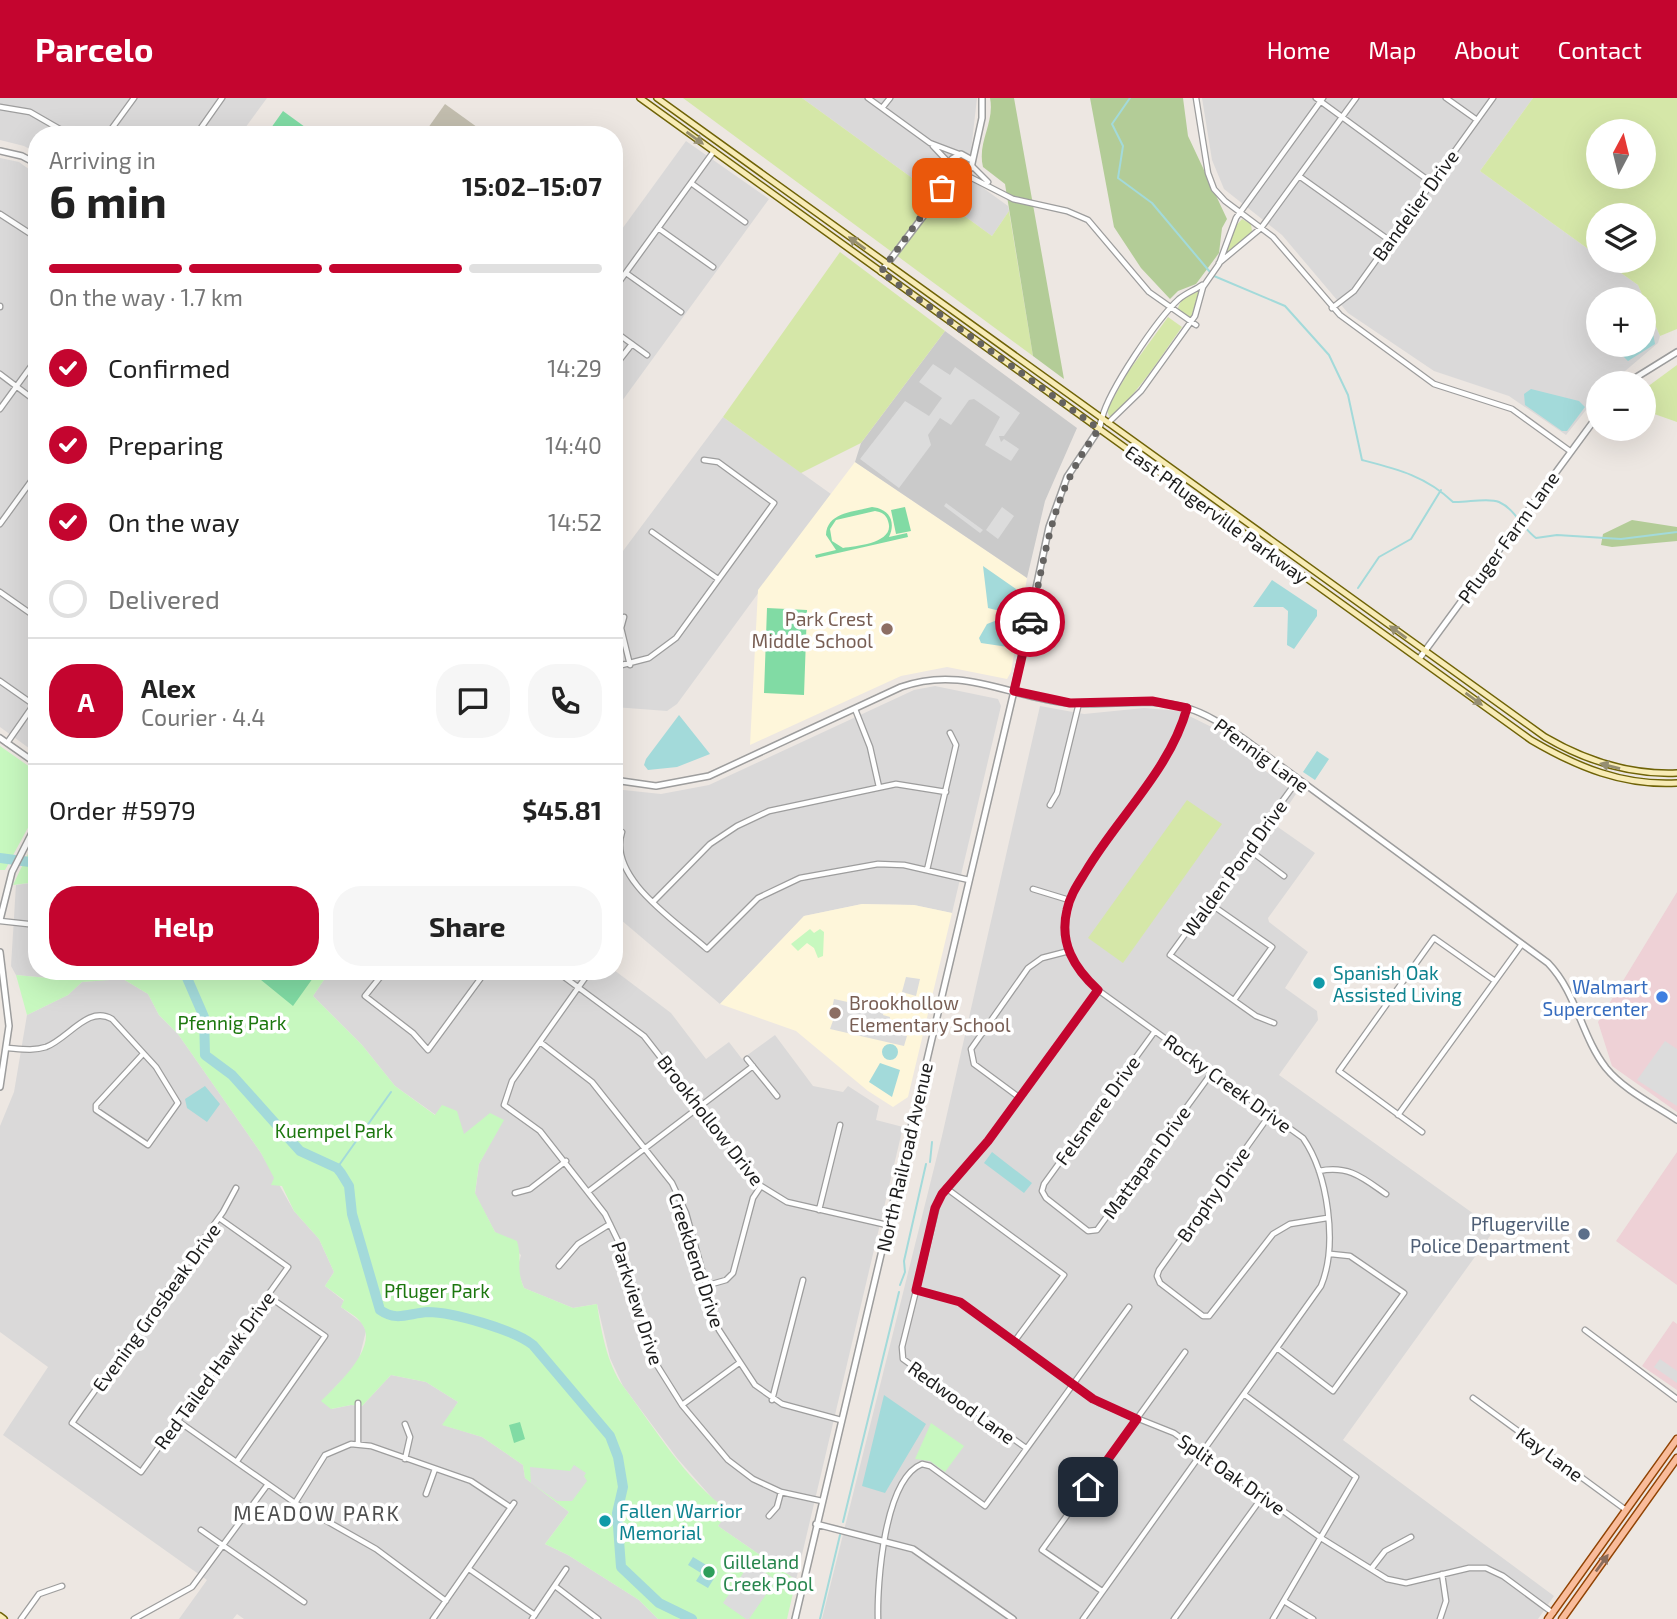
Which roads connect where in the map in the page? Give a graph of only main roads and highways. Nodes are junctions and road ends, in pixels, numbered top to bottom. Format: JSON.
{"nodes":[{"id":1,"x":640,"y":98,"type":"edge"},
{"id":2,"x":657,"y":98,"type":"edge"},
{"id":3,"x":1677,"y":773,"type":"edge"},
{"id":4,"x":1677,"y":783,"type":"edge"},
{"id":5,"x":1677,"y":1439,"type":"edge"},
{"id":6,"x":1677,"y":1458,"type":"edge"},
{"id":7,"x":1550,"y":1616,"type":"edge"},
{"id":8,"x":1561,"y":1619,"type":"edge"}],
"edges":[{"from":1,"to":4,"type":"main road","name":"East Pflugerville Parkway","one_way":true},
{"from":3,"to":2,"type":"main road","name":"East Pflugerville Parkway","one_way":true},
{"from":5,"to":7,"type":"main road"},
{"from":8,"to":6,"type":"main road","one_way":true}]}
